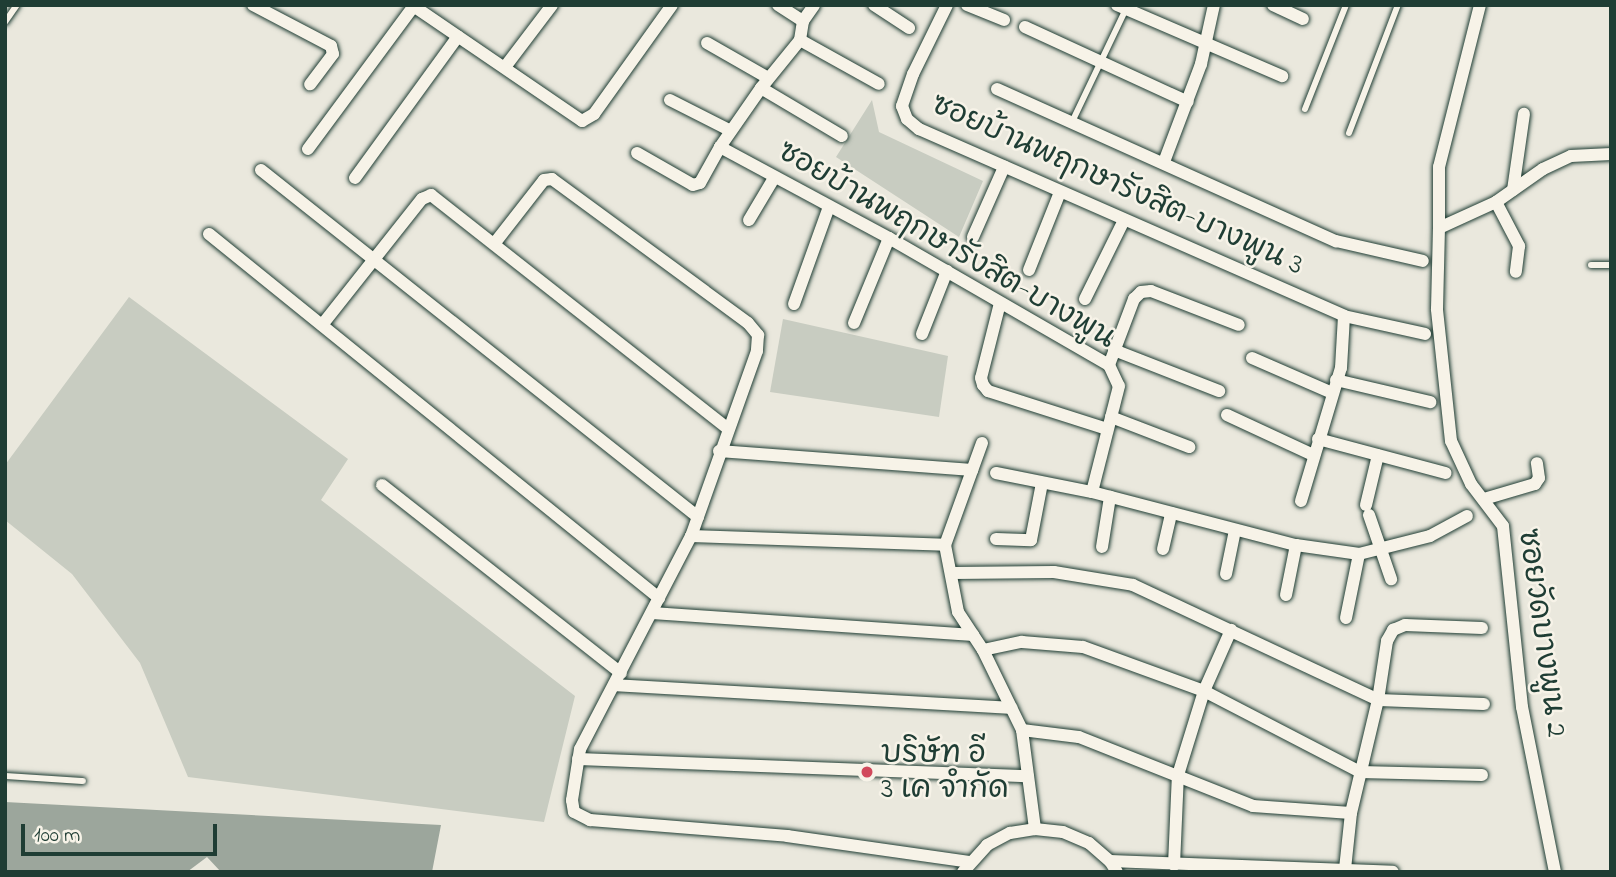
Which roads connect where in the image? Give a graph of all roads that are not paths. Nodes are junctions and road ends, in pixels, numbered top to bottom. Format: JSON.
{"nodes":[{"id":1,"x":17,"y":5,"type":"edge"},
{"id":2,"x":253,"y":5,"type":"edge"},
{"id":3,"x":552,"y":5,"type":"edge"},
{"id":4,"x":672,"y":5,"type":"edge"},
{"id":5,"x":778,"y":5,"type":"edge"},
{"id":6,"x":814,"y":5,"type":"edge"},
{"id":7,"x":874,"y":5,"type":"edge"},
{"id":8,"x":947,"y":5,"type":"edge"},
{"id":9,"x":967,"y":5,"type":"edge"},
{"id":10,"x":1214,"y":5,"type":"edge"},
{"id":11,"x":1273,"y":5,"type":"edge"},
{"id":12,"x":1346,"y":5,"type":"edge"},
{"id":13,"x":1398,"y":5,"type":"edge"},
{"id":14,"x":1480,"y":5,"type":"edge"},
{"id":15,"x":1121,"y":7,"type":"edge"},
{"id":16,"x":420,"y":8,"type":"edge"},
{"id":17,"x":1303,"y":19,"type":"dead end"},
{"id":18,"x":1004,"y":20,"type":"dead end"},
{"id":19,"x":5,"y":22,"type":"edge"},
{"id":20,"x":803,"y":22,"type":"junction"},
{"id":21,"x":1025,"y":27,"type":"dead end"},
{"id":22,"x":909,"y":28,"type":"dead end"},
{"id":23,"x":458,"y":36,"type":"junction"},
{"id":24,"x":800,"y":40,"type":"junction"},
{"id":25,"x":707,"y":43,"type":"dead end"},
{"id":26,"x":1203,"y":45,"type":"junction"},
{"id":27,"x":1101,"y":62,"type":"junction"},
{"id":28,"x":505,"y":67,"type":"junction"},
{"id":29,"x":1282,"y":76,"type":"dead end"},
{"id":30,"x":764,"y":83,"type":"junction"},
{"id":31,"x":310,"y":84,"type":"dead end"},
{"id":32,"x":879,"y":84,"type":"dead end"},
{"id":33,"x":997,"y":89,"type":"dead end"},
{"id":34,"x":670,"y":100,"type":"dead end"},
{"id":35,"x":1188,"y":102,"type":"junction"},
{"id":36,"x":1305,"y":109,"type":"dead end"},
{"id":37,"x":1524,"y":114,"type":"dead end"},
{"id":38,"x":1072,"y":122,"type":"junction"},
{"id":39,"x":731,"y":131,"type":"junction"},
{"id":40,"x":1349,"y":133,"type":"dead end"},
{"id":41,"x":842,"y":136,"type":"dead end"},
{"id":42,"x":720,"y":147,"type":"junction"},
{"id":43,"x":308,"y":149,"type":"dead end"},
{"id":44,"x":637,"y":153,"type":"dead end"},
{"id":45,"x":1611,"y":154,"type":"edge"},
{"id":46,"x":1164,"y":162,"type":"junction"},
{"id":47,"x":1004,"y":167,"type":"junction"},
{"id":48,"x":261,"y":170,"type":"dead end"},
{"id":49,"x":355,"y":178,"type":"dead end"},
{"id":50,"x":774,"y":178,"type":"junction"},
{"id":51,"x":1513,"y":190,"type":"junction"},
{"id":52,"x":1060,"y":192,"type":"junction"},
{"id":53,"x":829,"y":207,"type":"junction"},
{"id":54,"x":1499,"y":207,"type":"junction"},
{"id":55,"x":749,"y":220,"type":"dead end"},
{"id":56,"x":1124,"y":220,"type":"junction"},
{"id":57,"x":1438,"y":228,"type":"junction"},
{"id":58,"x":209,"y":233,"type":"dead end"},
{"id":59,"x":974,"y":237,"type":"dead end"},
{"id":60,"x":889,"y":238,"type":"junction"},
{"id":61,"x":494,"y":244,"type":"junction"},
{"id":62,"x":374,"y":260,"type":"junction"},
{"id":63,"x":1423,"y":261,"type":"dead end"},
{"id":64,"x":1591,"y":265,"type":"dead end"},
{"id":65,"x":1611,"y":265,"type":"edge"},
{"id":66,"x":1028,"y":270,"type":"dead end"},
{"id":67,"x":947,"y":271,"type":"junction"},
{"id":68,"x":1516,"y":272,"type":"dead end"},
{"id":69,"x":1085,"y":299,"type":"dead end"},
{"id":70,"x":1000,"y":303,"type":"junction"},
{"id":71,"x":794,"y":304,"type":"dead end"},
{"id":72,"x":1343,"y":316,"type":"junction"},
{"id":73,"x":854,"y":323,"type":"dead end"},
{"id":74,"x":322,"y":325,"type":"junction"},
{"id":75,"x":1239,"y":325,"type":"dead end"},
{"id":76,"x":922,"y":334,"type":"dead end"},
{"id":77,"x":1425,"y":334,"type":"dead end"},
{"id":78,"x":1114,"y":350,"type":"junction"},
{"id":79,"x":1252,"y":358,"type":"dead end"},
{"id":80,"x":1109,"y":365,"type":"junction"},
{"id":81,"x":1334,"y":387,"type":"junction"},
{"id":82,"x":1219,"y":391,"type":"dead end"},
{"id":83,"x":1430,"y":402,"type":"dead end"},
{"id":84,"x":1227,"y":415,"type":"dead end"},
{"id":85,"x":1109,"y":423,"type":"junction"},
{"id":86,"x":727,"y":428,"type":"junction"},
{"id":87,"x":1318,"y":439,"type":"junction"},
{"id":88,"x":982,"y":443,"type":"dead end"},
{"id":89,"x":1189,"y":447,"type":"dead end"},
{"id":90,"x":719,"y":451,"type":"junction"},
{"id":91,"x":1313,"y":455,"type":"junction"},
{"id":92,"x":1378,"y":455,"type":"junction"},
{"id":93,"x":1536,"y":463,"type":"dead end"},
{"id":94,"x":972,"y":470,"type":"junction"},
{"id":95,"x":996,"y":473,"type":"dead end"},
{"id":96,"x":1446,"y":473,"type":"dead end"},
{"id":97,"x":1042,"y":483,"type":"junction"},
{"id":98,"x":382,"y":485,"type":"dead end"},
{"id":99,"x":1092,"y":492,"type":"junction"},
{"id":100,"x":1110,"y":497,"type":"junction"},
{"id":101,"x":1484,"y":499,"type":"junction"},
{"id":102,"x":1301,"y":501,"type":"dead end"},
{"id":103,"x":1171,"y":513,"type":"junction"},
{"id":104,"x":1467,"y":516,"type":"dead end"},
{"id":105,"x":698,"y":517,"type":"junction"},
{"id":106,"x":1236,"y":530,"type":"junction"},
{"id":107,"x":691,"y":536,"type":"junction"},
{"id":108,"x":996,"y":539,"type":"dead end"},
{"id":109,"x":946,"y":545,"type":"junction"},
{"id":110,"x":1296,"y":545,"type":"junction"},
{"id":111,"x":1102,"y":547,"type":"dead end"},
{"id":112,"x":1163,"y":549,"type":"dead end"},
{"id":113,"x":1381,"y":549,"type":"junction"},
{"id":114,"x":1359,"y":554,"type":"junction"},
{"id":115,"x":953,"y":573,"type":"junction"},
{"id":116,"x":1226,"y":574,"type":"dead end"},
{"id":117,"x":1391,"y":579,"type":"dead end"},
{"id":118,"x":1286,"y":595,"type":"dead end"},
{"id":119,"x":660,"y":598,"type":"junction"},
{"id":120,"x":652,"y":612,"type":"junction"},
{"id":121,"x":1346,"y":618,"type":"dead end"},
{"id":122,"x":1482,"y":628,"type":"dead end"},
{"id":123,"x":1231,"y":630,"type":"junction"},
{"id":124,"x":973,"y":635,"type":"junction"},
{"id":125,"x":983,"y":650,"type":"junction"},
{"id":126,"x":621,"y":673,"type":"junction"},
{"id":127,"x":614,"y":685,"type":"junction"},
{"id":128,"x":1204,"y":691,"type":"junction"},
{"id":129,"x":1378,"y":700,"type":"junction"},
{"id":130,"x":1485,"y":704,"type":"dead end"},
{"id":131,"x":1011,"y":708,"type":"junction"},
{"id":132,"x":1022,"y":730,"type":"junction"},
{"id":133,"x":578,"y":759,"type":"junction"},
{"id":134,"x":1360,"y":772,"type":"junction"},
{"id":135,"x":1178,"y":775,"type":"junction"},
{"id":136,"x":1482,"y":775,"type":"dead end"},
{"id":137,"x":5,"y":776,"type":"edge"},
{"id":138,"x":1028,"y":776,"type":"junction"},
{"id":139,"x":83,"y":781,"type":"dead end"},
{"id":140,"x":1351,"y":813,"type":"junction"},
{"id":141,"x":1035,"y":829,"type":"junction"},
{"id":142,"x":1174,"y":865,"type":"junction"},
{"id":143,"x":1114,"y":866,"type":"edge"},
{"id":144,"x":966,"y":867,"type":"edge"},
{"id":145,"x":1345,"y":869,"type":"junction"},
{"id":146,"x":1393,"y":872,"type":"edge"},
{"id":147,"x":1555,"y":872,"type":"edge"}],
"edges":[{"from":1,"to":19,"type":"lane"},
{"from":2,"to":31,"type":"street"},
{"from":3,"to":28,"type":"street"},
{"from":4,"to":28,"type":"street"},
{"from":5,"to":20,"type":"street"},
{"from":6,"to":20,"type":"street"},
{"from":7,"to":22,"type":"street"},
{"from":8,"to":47,"type":"street","name":"ซอยบ้านพฤกษารังสิต-บางพูน 3"},
{"from":9,"to":18,"type":"street"},
{"from":10,"to":26,"type":"street"},
{"from":11,"to":17,"type":"street"},
{"from":12,"to":36,"type":"lane"},
{"from":13,"to":40,"type":"lane"},
{"from":14,"to":57,"type":"street","name":"ซอยวัดบางพูน 2"},
{"from":15,"to":26,"type":"street"},
{"from":15,"to":27,"type":"lane"},
{"from":16,"to":23,"type":"street"},
{"from":16,"to":43,"type":"street"},
{"from":20,"to":24,"type":"street"},
{"from":21,"to":27,"type":"street"},
{"from":23,"to":28,"type":"street"},
{"from":23,"to":49,"type":"street"},
{"from":24,"to":30,"type":"street"},
{"from":24,"to":32,"type":"street"},
{"from":25,"to":30,"type":"street"},
{"from":26,"to":29,"type":"street"},
{"from":26,"to":35,"type":"street"},
{"from":27,"to":35,"type":"street"},
{"from":27,"to":38,"type":"lane"},
{"from":30,"to":39,"type":"street"},
{"from":30,"to":41,"type":"street"},
{"from":33,"to":38,"type":"street"},
{"from":34,"to":39,"type":"street"},
{"from":35,"to":46,"type":"street"},
{"from":37,"to":51,"type":"street"},
{"from":38,"to":46,"type":"street"},
{"from":39,"to":42,"type":"street"},
{"from":42,"to":44,"type":"street"},
{"from":42,"to":50,"type":"street","name":"ซอยบ้านพฤกษารังสิต-บางพูน"},
{"from":45,"to":51,"type":"street"},
{"from":46,"to":63,"type":"street"},
{"from":47,"to":52,"type":"street","name":"ซอยบ้านพฤกษารังสิต-บางพูน 3"},
{"from":47,"to":59,"type":"street"},
{"from":48,"to":62,"type":"street"},
{"from":50,"to":53,"type":"street","name":"ซอยบ้านพฤกษารังสิต-บางพูน"},
{"from":50,"to":55,"type":"street"},
{"from":51,"to":54,"type":"street"},
{"from":52,"to":56,"type":"street","name":"ซอยบ้านพฤกษารังสิต-บางพูน 3"},
{"from":52,"to":66,"type":"street"},
{"from":53,"to":60,"type":"street","name":"ซอยบ้านพฤกษารังสิต-บางพูน"},
{"from":53,"to":71,"type":"street"},
{"from":54,"to":57,"type":"street"},
{"from":54,"to":68,"type":"street"},
{"from":56,"to":69,"type":"street"},
{"from":56,"to":72,"type":"street","name":"ซอยบ้านพฤกษารังสิต-บางพูน 3"},
{"from":57,"to":101,"type":"street","name":"ซอยวัดบางพูน 2"},
{"from":58,"to":74,"type":"street"},
{"from":60,"to":67,"type":"street","name":"ซอยบ้านพฤกษารังสิต-บางพูน"},
{"from":60,"to":73,"type":"street"},
{"from":61,"to":62,"type":"street"},
{"from":61,"to":86,"type":"street"},
{"from":61,"to":86,"type":"street"},
{"from":62,"to":74,"type":"street"},
{"from":62,"to":105,"type":"street"},
{"from":64,"to":65,"type":"lane"},
{"from":67,"to":70,"type":"street","name":"ซอยบ้านพฤกษารังสิต-บางพูน"},
{"from":67,"to":76,"type":"street"},
{"from":70,"to":80,"type":"street","name":"ซอยบ้านพฤกษารังสิต-บางพูน"},
{"from":70,"to":85,"type":"street"},
{"from":72,"to":77,"type":"street","name":"ซอยบ้านพฤกษารังสิต-บางพูน 3"},
{"from":72,"to":81,"type":"street"},
{"from":74,"to":119,"type":"street"},
{"from":75,"to":78,"type":"street"},
{"from":78,"to":80,"type":"street"},
{"from":78,"to":82,"type":"street"},
{"from":79,"to":81,"type":"street"},
{"from":80,"to":85,"type":"street","name":"ซอยบ้านพฤกษารังสิต-บางพูน"},
{"from":81,"to":83,"type":"street"},
{"from":81,"to":87,"type":"street"},
{"from":84,"to":91,"type":"street"},
{"from":85,"to":89,"type":"street"},
{"from":85,"to":99,"type":"street","name":"ซอยบ้านพฤกษารังสิต-บางพูน"},
{"from":86,"to":90,"type":"street"},
{"from":87,"to":91,"type":"street"},
{"from":87,"to":92,"type":"street"},
{"from":88,"to":94,"type":"street"},
{"from":90,"to":94,"type":"street"},
{"from":90,"to":105,"type":"street"},
{"from":91,"to":102,"type":"street"},
{"from":92,"to":96,"type":"street"},
{"from":92,"to":113,"type":"street"},
{"from":93,"to":101,"type":"street"},
{"from":94,"to":109,"type":"street"},
{"from":95,"to":97,"type":"street"},
{"from":97,"to":99,"type":"street"},
{"from":97,"to":108,"type":"street"},
{"from":98,"to":126,"type":"street"},
{"from":99,"to":100,"type":"street"},
{"from":100,"to":103,"type":"street"},
{"from":100,"to":111,"type":"street"},
{"from":101,"to":147,"type":"street","name":"ซอยวัดบางพูน 2"},
{"from":103,"to":106,"type":"street"},
{"from":103,"to":112,"type":"street"},
{"from":104,"to":113,"type":"street"},
{"from":105,"to":107,"type":"street"},
{"from":106,"to":110,"type":"street"},
{"from":106,"to":116,"type":"street"},
{"from":107,"to":109,"type":"street"},
{"from":107,"to":119,"type":"street"},
{"from":109,"to":115,"type":"street"},
{"from":110,"to":114,"type":"street"},
{"from":110,"to":118,"type":"street"},
{"from":113,"to":114,"type":"street"},
{"from":113,"to":117,"type":"street"},
{"from":114,"to":121,"type":"street"},
{"from":115,"to":123,"type":"street"},
{"from":115,"to":124,"type":"street"},
{"from":119,"to":120,"type":"street"},
{"from":120,"to":124,"type":"street"},
{"from":120,"to":126,"type":"street"},
{"from":122,"to":129,"type":"street"},
{"from":123,"to":128,"type":"street"},
{"from":123,"to":129,"type":"street"},
{"from":124,"to":125,"type":"street"},
{"from":125,"to":128,"type":"street"},
{"from":125,"to":131,"type":"street"},
{"from":126,"to":127,"type":"street"},
{"from":127,"to":131,"type":"street"},
{"from":127,"to":133,"type":"street"},
{"from":128,"to":134,"type":"street"},
{"from":128,"to":135,"type":"street"},
{"from":129,"to":130,"type":"street"},
{"from":129,"to":134,"type":"street"},
{"from":131,"to":132,"type":"street"},
{"from":132,"to":135,"type":"street"},
{"from":132,"to":138,"type":"street"},
{"from":133,"to":138,"type":"street"},
{"from":133,"to":144,"type":"street"},
{"from":134,"to":136,"type":"street"},
{"from":134,"to":140,"type":"street"},
{"from":135,"to":140,"type":"street"},
{"from":135,"to":142,"type":"street"},
{"from":137,"to":139,"type":"lane"},
{"from":138,"to":141,"type":"street"},
{"from":140,"to":145,"type":"street"},
{"from":141,"to":143,"type":"street"},
{"from":141,"to":144,"type":"street"},
{"from":142,"to":143,"type":"street"},
{"from":142,"to":145,"type":"street"},
{"from":145,"to":146,"type":"street"}]}
